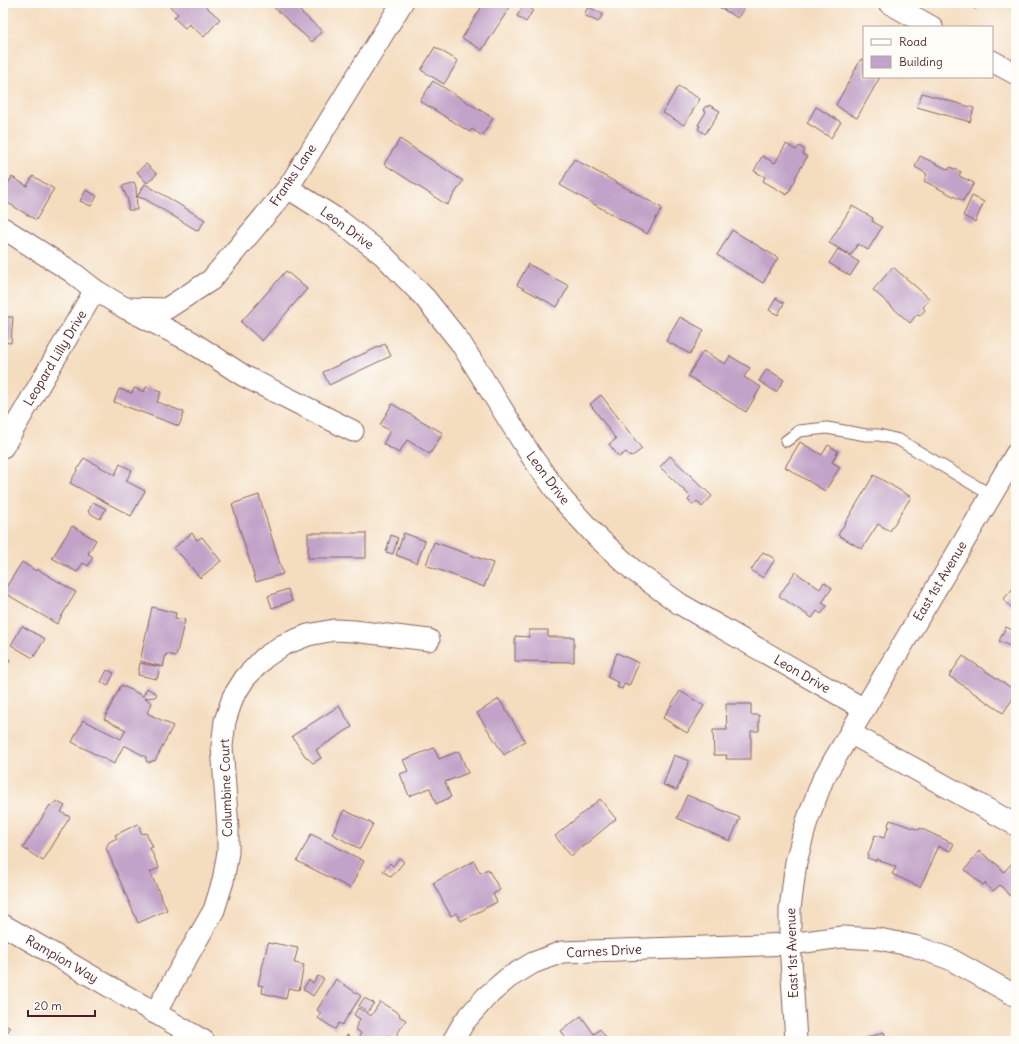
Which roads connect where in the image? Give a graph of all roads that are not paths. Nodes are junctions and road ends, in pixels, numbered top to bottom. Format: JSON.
{"nodes":[{"id":1,"x":402,"y":3,"type":"edge"},
{"id":2,"x":889,"y":3,"type":"edge"},
{"id":3,"x":930,"y":26,"type":"edge"},
{"id":4,"x":993,"y":62,"type":"edge"},
{"id":5,"x":1016,"y":74,"type":"edge"},
{"id":6,"x":288,"y":188,"type":"junction"},
{"id":7,"x":3,"y":228,"type":"edge"},
{"id":8,"x":95,"y":290,"type":"junction"},
{"id":9,"x":125,"y":308,"type":"junction"},
{"id":10,"x":11,"y":415,"type":"edge"},
{"id":11,"x":353,"y":431,"type":"dead end"},
{"id":12,"x":786,"y":441,"type":"dead end"},
{"id":13,"x":3,"y":447,"type":"edge"},
{"id":14,"x":1016,"y":454,"type":"edge"},
{"id":15,"x":991,"y":495,"type":"junction"},
{"id":16,"x":429,"y":640,"type":"dead end"},
{"id":17,"x":864,"y":709,"type":"junction"},
{"id":18,"x":850,"y":733,"type":"junction"},
{"id":19,"x":1016,"y":825,"type":"edge"},
{"id":20,"x":3,"y":925,"type":"edge"},
{"id":21,"x":790,"y":944,"type":"junction"},
{"id":22,"x":1016,"y":996,"type":"edge"},
{"id":23,"x":155,"y":1013,"type":"junction"},
{"id":24,"x":204,"y":1041,"type":"edge"},
{"id":25,"x":453,"y":1041,"type":"edge"},
{"id":26,"x":796,"y":1041,"type":"edge"}],
"edges":[{"from":1,"to":6,"type":"street","name":"Franks Lane"},
{"from":2,"to":3,"type":"street"},
{"from":4,"to":5,"type":"street"},
{"from":6,"to":9,"type":"street","name":"Franks Lane"},
{"from":6,"to":17,"type":"street","name":"Leon Drive"},
{"from":7,"to":8,"type":"street"},
{"from":8,"to":9,"type":"street"},
{"from":8,"to":10,"type":"street","name":"Leopard Lilly Drive"},
{"from":9,"to":11,"type":"street"},
{"from":10,"to":13,"type":"street","name":"Leopard Lilly Drive"},
{"from":12,"to":15,"type":"lane"},
{"from":14,"to":15,"type":"street","name":"East 1st Avenue"},
{"from":15,"to":17,"type":"street","name":"East 1st Avenue"},
{"from":16,"to":23,"type":"street","name":"Columbine Court"},
{"from":17,"to":18,"type":"street","name":"East 1st Avenue"},
{"from":18,"to":19,"type":"street"},
{"from":18,"to":21,"type":"street","name":"East 1st Avenue"},
{"from":20,"to":23,"type":"street","name":"Rampion Way"},
{"from":21,"to":22,"type":"street","name":"Carnes Drive"},
{"from":21,"to":25,"type":"street","name":"Carnes Drive"},
{"from":21,"to":26,"type":"street","name":"East 1st Avenue"},
{"from":23,"to":24,"type":"street","name":"Rampion Way"}]}
